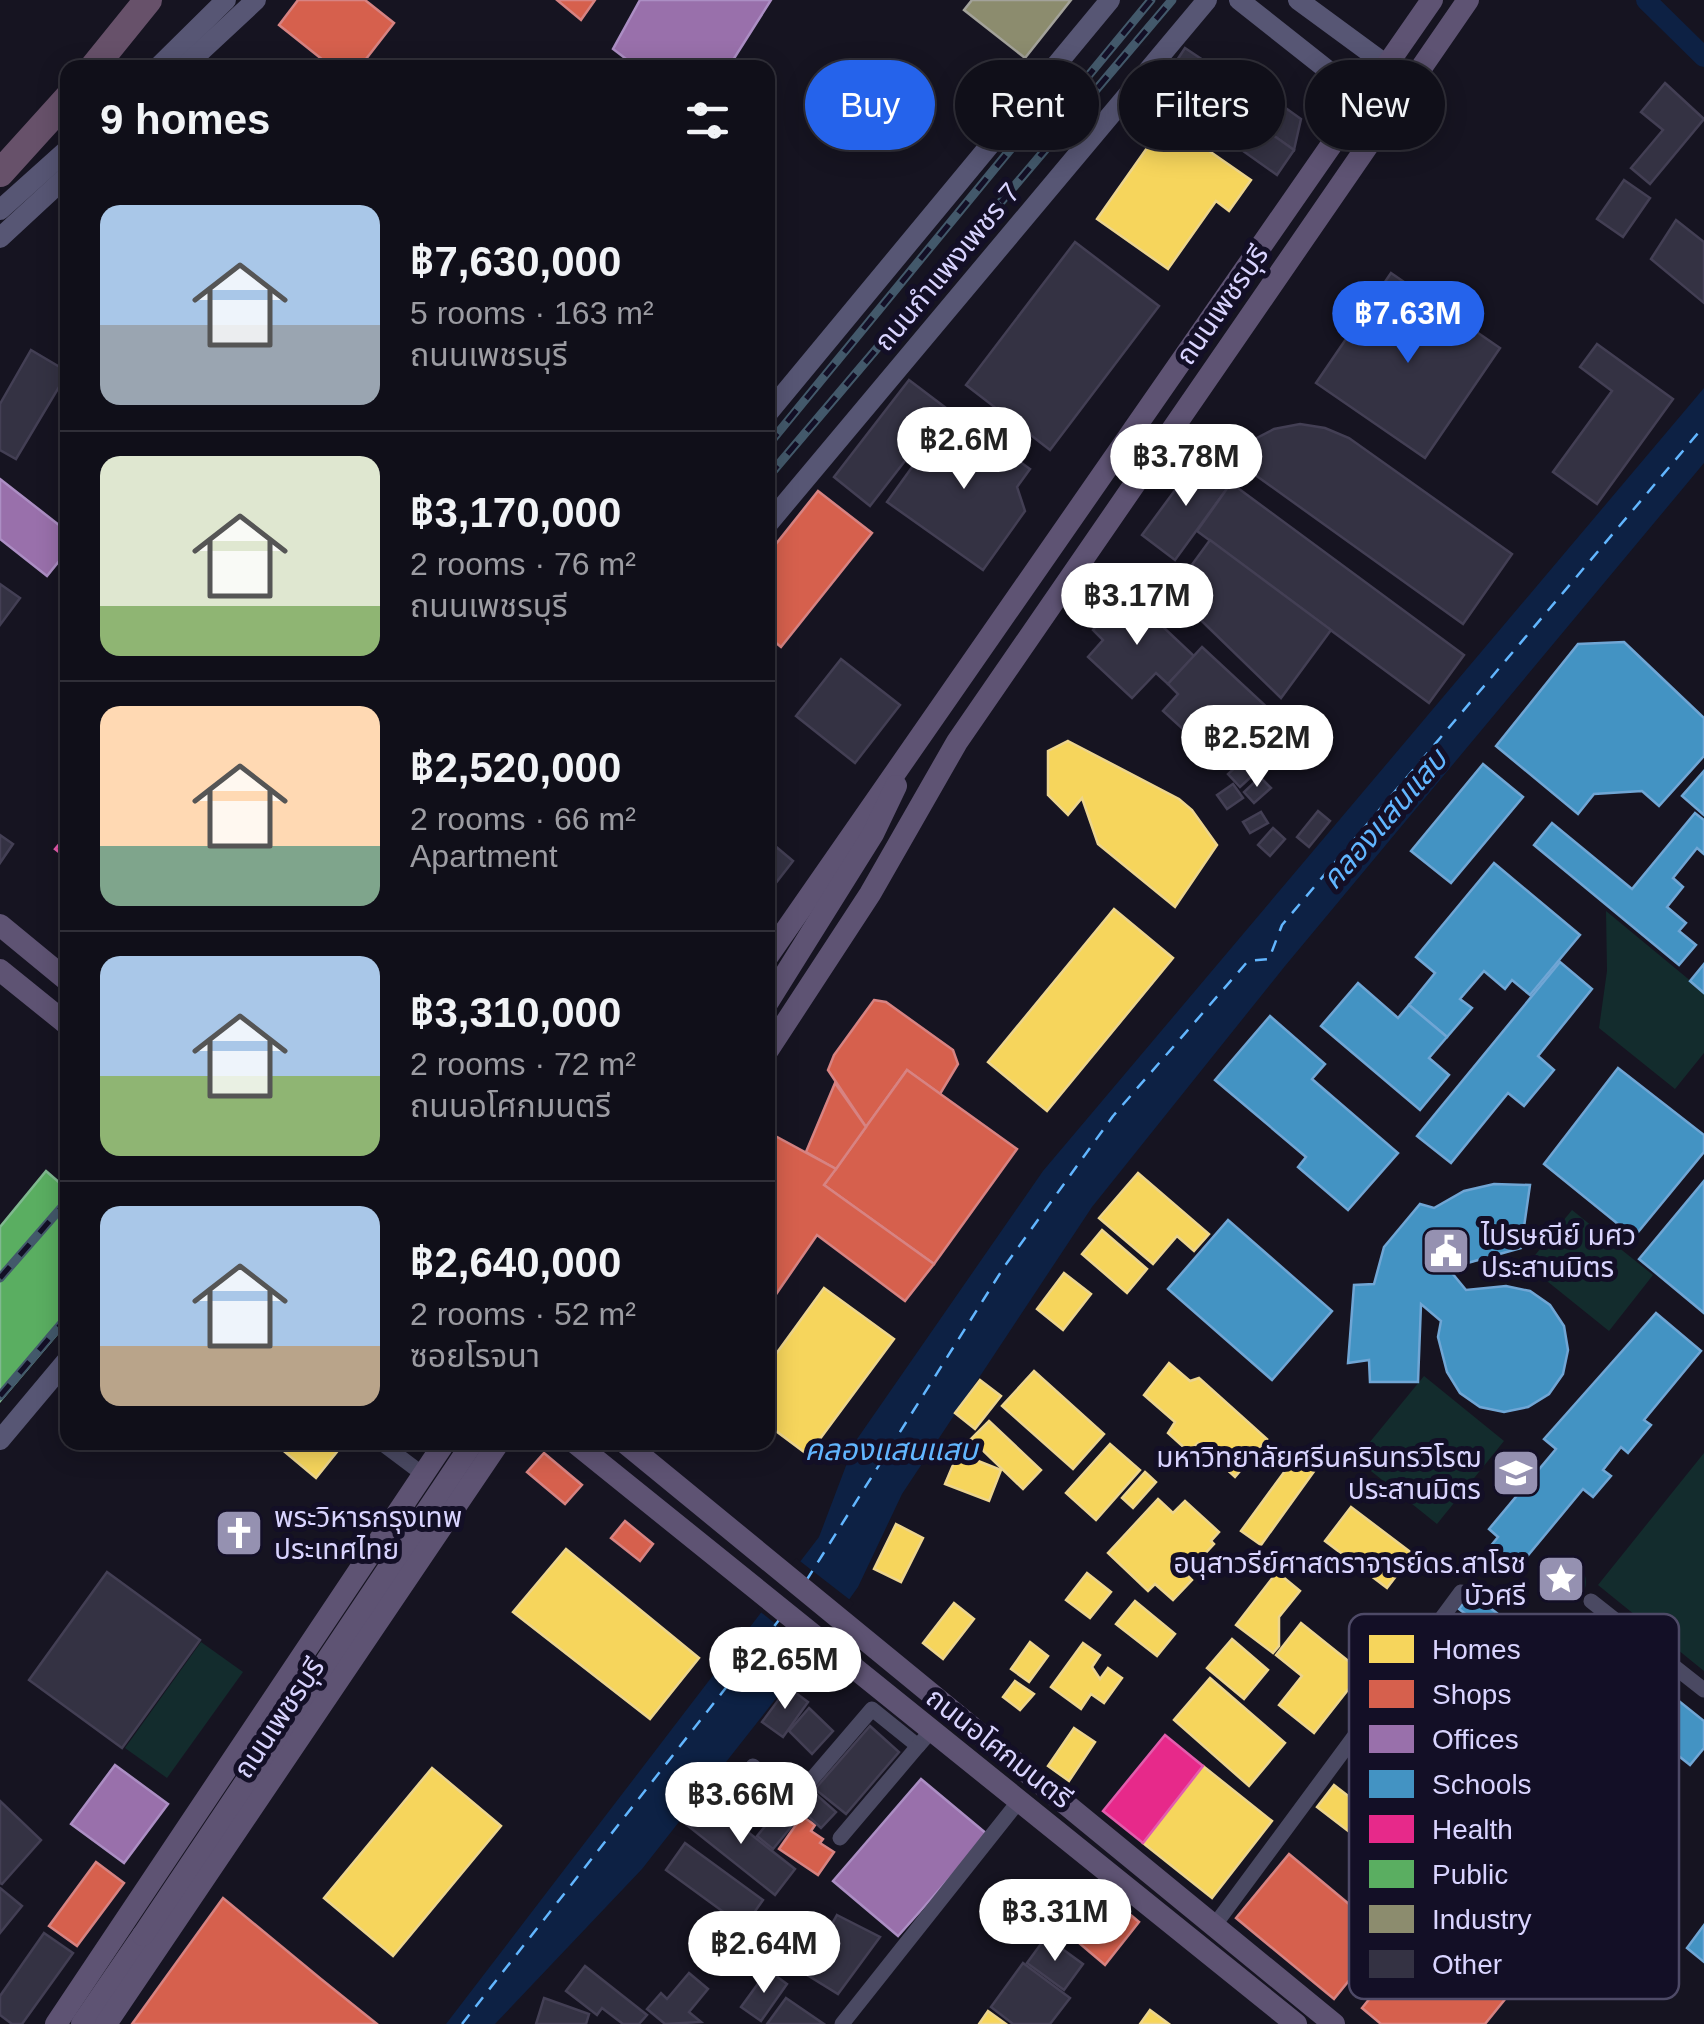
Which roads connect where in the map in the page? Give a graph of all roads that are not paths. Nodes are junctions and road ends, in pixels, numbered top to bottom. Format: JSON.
{"nodes":[{"id":1,"x":148,"y":0,"type":"edge"},
{"id":2,"x":226,"y":0,"type":"edge"},
{"id":3,"x":256,"y":0,"type":"edge"},
{"id":4,"x":1110,"y":0,"type":"edge"},
{"id":5,"x":1207,"y":0,"type":"edge"},
{"id":6,"x":1239,"y":0,"type":"edge"},
{"id":7,"x":1298,"y":0,"type":"edge"},
{"id":8,"x":1432,"y":0,"type":"edge"},
{"id":9,"x":1468,"y":0,"type":"edge"},
{"id":10,"x":1330,"y":24,"type":"junction"},
{"id":11,"x":1310,"y":56,"type":"junction"},
{"id":12,"x":100,"y":60,"type":"edge"},
{"id":13,"x":165,"y":60,"type":"edge"},
{"id":14,"x":192,"y":60,"type":"edge"},
{"id":15,"x":1315,"y":60,"type":"edge"},
{"id":16,"x":1380,"y":60,"type":"edge"},
{"id":17,"x":1392,"y":60,"type":"edge"},
{"id":18,"x":1426,"y":60,"type":"edge"},
{"id":19,"x":60,"y":107,"type":"edge"},
{"id":20,"x":1330,"y":150,"type":"edge"},
{"id":21,"x":1364,"y":150,"type":"edge"},
{"id":22,"x":60,"y":156,"type":"edge"},
{"id":23,"x":0,"y":173,"type":"edge"},
{"id":24,"x":60,"y":182,"type":"edge"},
{"id":25,"x":0,"y":210,"type":"edge"},
{"id":26,"x":0,"y":238,"type":"edge"},
{"id":27,"x":775,"y":405,"type":"edge"},
{"id":28,"x":775,"y":516,"type":"edge"},
{"id":29,"x":926,"y":724,"type":"junction"},
{"id":30,"x":957,"y":742,"type":"junction"},
{"id":31,"x":873,"y":834,"type":"junction"},
{"id":32,"x":0,"y":925,"type":"edge"},
{"id":33,"x":775,"y":946,"type":"edge"},
{"id":34,"x":0,"y":970,"type":"edge"},
{"id":35,"x":60,"y":974,"type":"edge"},
{"id":36,"x":775,"y":992,"type":"edge"},
{"id":37,"x":60,"y":1019,"type":"edge"},
{"id":38,"x":775,"y":1039,"type":"edge"},
{"id":39,"x":60,"y":1369,"type":"edge"},
{"id":40,"x":0,"y":1440,"type":"edge"},
{"id":41,"x":391,"y":1450,"type":"edge"},
{"id":42,"x":440,"y":1450,"type":"edge"},
{"id":43,"x":468,"y":1450,"type":"edge"},
{"id":44,"x":493,"y":1450,"type":"edge"},
{"id":45,"x":501,"y":1450,"type":"edge"},
{"id":46,"x":583,"y":1450,"type":"edge"},
{"id":47,"x":634,"y":1450,"type":"edge"},
{"id":48,"x":481,"y":1468,"type":"junction"},
{"id":49,"x":424,"y":1475,"type":"junction"},
{"id":50,"x":377,"y":1542,"type":"junction"},
{"id":51,"x":412,"y":1571,"type":"junction"},
{"id":52,"x":1461,"y":1592,"type":"dead end"},
{"id":53,"x":1591,"y":1601,"type":"dead end"},
{"id":54,"x":1445,"y":1614,"type":"edge"},
{"id":55,"x":1608,"y":1614,"type":"edge"},
{"id":56,"x":1679,"y":1670,"type":"edge"},
{"id":57,"x":1704,"y":1690,"type":"edge"},
{"id":58,"x":925,"y":1739,"type":"junction"},
{"id":59,"x":1349,"y":1743,"type":"edge"},
{"id":60,"x":753,"y":1766,"type":"dead end"},
{"id":61,"x":1019,"y":1801,"type":"junction"},
{"id":62,"x":840,"y":1838,"type":"dead end"},
{"id":63,"x":1214,"y":1926,"type":"junction"},
{"id":64,"x":56,"y":2024,"type":"edge"},
{"id":65,"x":82,"y":2024,"type":"edge"},
{"id":66,"x":106,"y":2024,"type":"edge"},
{"id":67,"x":842,"y":2024,"type":"edge"},
{"id":68,"x":1296,"y":2024,"type":"edge"},
{"id":69,"x":1334,"y":2024,"type":"edge"}],
"edges":[{"from":1,"to":12,"type":"highway"},
{"from":2,"to":13,"type":"street"},
{"from":3,"to":14,"type":"street"},
{"from":4,"to":27,"type":"street","name":"ถนนกำแพงเพชร 7"},
{"from":5,"to":28,"type":"street","name":"ถนนกำแพงเพชร 7"},
{"from":6,"to":11,"type":"street"},
{"from":7,"to":10,"type":"street"},
{"from":8,"to":17,"type":"main road","name":"ถนนเพชรบุรี"},
{"from":9,"to":18,"type":"main road","name":"ถนนเพชรบุรี"},
{"from":10,"to":11,"type":"street"},
{"from":10,"to":16,"type":"street"},
{"from":11,"to":15,"type":"street"},
{"from":19,"to":23,"type":"highway"},
{"from":20,"to":29,"type":"main road","name":"ถนนเพชรบุรี"},
{"from":21,"to":30,"type":"main road","name":"ถนนเพชรบุรี"},
{"from":22,"to":25,"type":"street"},
{"from":24,"to":26,"type":"street"},
{"from":29,"to":31,"type":"main road","name":"ถนนเพชรบุรี"},
{"from":29,"to":33,"type":"main road","name":"ถนนเพชรบุรี"},
{"from":30,"to":31,"type":"main road","name":"ถนนเพชรบุรี"},
{"from":30,"to":38,"type":"main road","name":"ถนนเพชรบุรี"},
{"from":31,"to":36,"type":"main road","name":"ถนนเพชรบุรี"},
{"from":32,"to":35,"type":"main road"},
{"from":34,"to":37,"type":"main road"},
{"from":39,"to":40,"type":"street"},
{"from":41,"to":49,"type":"street"},
{"from":42,"to":49,"type":"main road","name":"ถนนเพชรบุรี"},
{"from":43,"to":65,"type":"main road","name":"ถนนเพชรบุรี","bridge":true},
{"from":44,"to":48,"type":"main road","name":"ถนนเพชรบุรี"},
{"from":45,"to":48,"type":"main road"},
{"from":46,"to":58,"type":"main road","name":"ถนนอโศกมนตรี"},
{"from":47,"to":63,"type":"main road","name":"ถนนอโศกมนตรี"},
{"from":48,"to":51,"type":"main road","name":"ถนนเพชรบุรี"},
{"from":49,"to":50,"type":"main road","name":"ถนนเพชรบุรี"},
{"from":50,"to":51,"type":"main road"},
{"from":50,"to":64,"type":"main road","name":"ถนนเพชรบุรี"},
{"from":51,"to":66,"type":"main road","name":"ถนนเพชรบุรี"},
{"from":52,"to":54,"type":"street"},
{"from":53,"to":55,"type":"street"},
{"from":56,"to":57,"type":"street"},
{"from":58,"to":60,"type":"street"},
{"from":58,"to":61,"type":"main road","name":"ถนนอโศกมนตรี"},
{"from":58,"to":62,"type":"street"},
{"from":59,"to":63,"type":"street"},
{"from":61,"to":67,"type":"street"},
{"from":61,"to":68,"type":"main road","name":"ถนนอโศกมนตรี"},
{"from":63,"to":69,"type":"main road","name":"ถนนอโศกมนตรี"}]}
